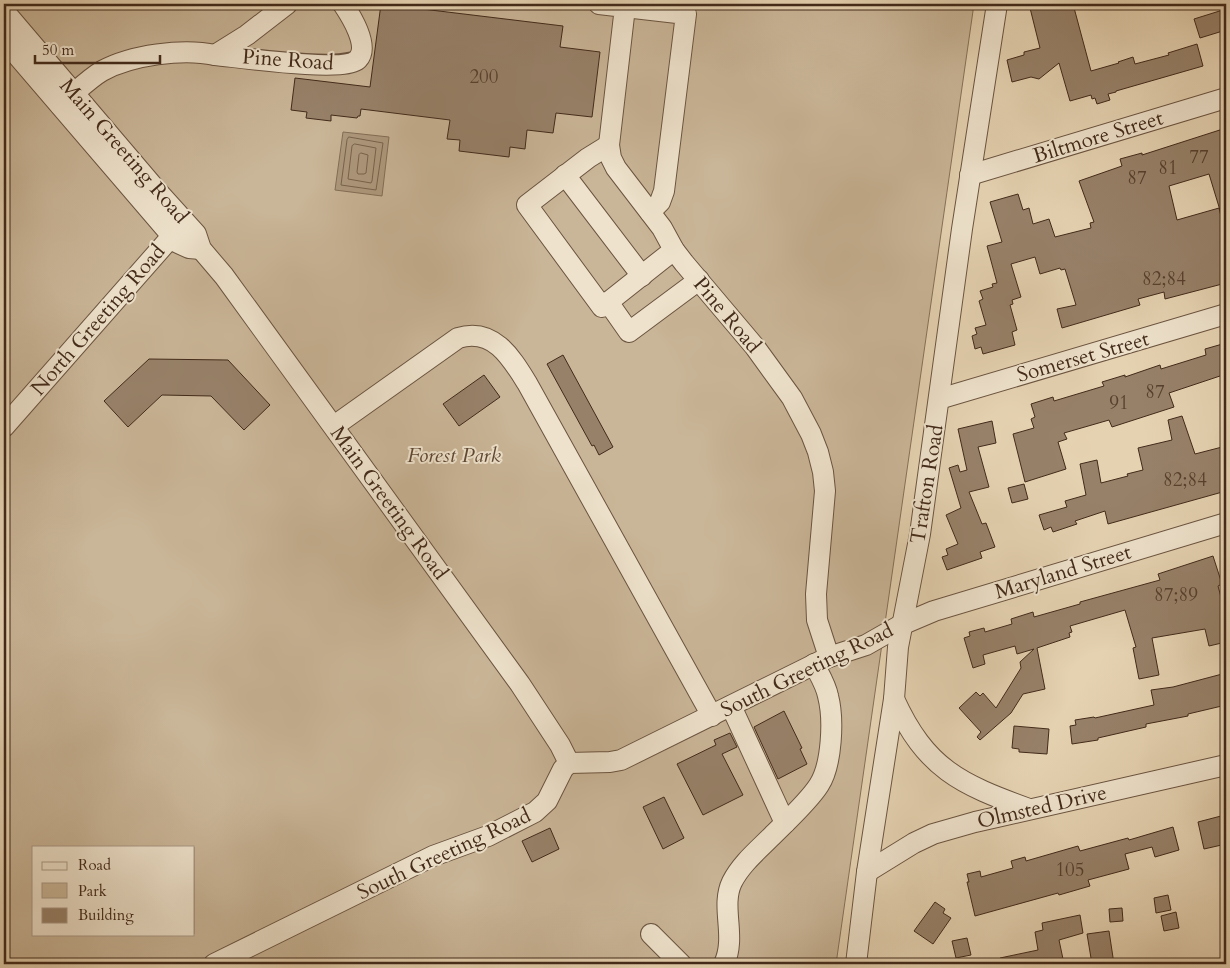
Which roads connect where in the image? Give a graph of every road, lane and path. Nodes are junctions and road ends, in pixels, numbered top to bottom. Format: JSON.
{"nodes":[{"id":1,"x":287,"y":4,"type":"edge"},
{"id":2,"x":343,"y":4,"type":"edge"},
{"id":3,"x":599,"y":4,"type":"edge"},
{"id":4,"x":997,"y":4,"type":"edge"},
{"id":5,"x":625,"y":7,"type":"junction"},
{"id":6,"x":4,"y":11,"type":"edge"},
{"id":7,"x":4,"y":40,"type":"edge"},
{"id":8,"x":215,"y":55,"type":"junction"},
{"id":9,"x":1226,"y":98,"type":"edge"},
{"id":10,"x":67,"y":99,"type":"junction"},
{"id":11,"x":609,"y":145,"type":"junction"},
{"id":12,"x":565,"y":175,"type":"junction"},
{"id":13,"x":970,"y":175,"type":"junction"},
{"id":14,"x":650,"y":212,"type":"junction"},
{"id":15,"x":172,"y":236,"type":"junction"},
{"id":16,"x":201,"y":248,"type":"junction"},
{"id":17,"x":674,"y":250,"type":"junction"},
{"id":18,"x":642,"y":276,"type":"junction"},
{"id":19,"x":699,"y":280,"type":"junction"},
{"id":20,"x":608,"y":302,"type":"junction"},
{"id":21,"x":1226,"y":314,"type":"edge"},
{"id":22,"x":939,"y":399,"type":"junction"},
{"id":23,"x":334,"y":426,"type":"junction"},
{"id":24,"x":4,"y":427,"type":"edge"},
{"id":25,"x":1226,"y":523,"type":"edge"},
{"id":26,"x":901,"y":625,"type":"junction"},
{"id":27,"x":822,"y":661,"type":"junction"},
{"id":28,"x":894,"y":699,"type":"junction"},
{"id":29,"x":732,"y":706,"type":"junction"},
{"id":30,"x":712,"y":716,"type":"junction"},
{"id":31,"x":569,"y":763,"type":"junction"},
{"id":32,"x":1226,"y":765,"type":"edge"},
{"id":33,"x":1029,"y":810,"type":"junction"},
{"id":34,"x":785,"y":823,"type":"junction"},
{"id":35,"x":867,"y":872,"type":"junction"},
{"id":36,"x":651,"y":934,"type":"dead end"},
{"id":37,"x":214,"y":964,"type":"edge"},
{"id":38,"x":681,"y":964,"type":"edge"},
{"id":39,"x":724,"y":964,"type":"edge"},
{"id":40,"x":856,"y":964,"type":"edge"}],
"edges":[{"from":1,"to":8,"type":"street","name":"Pine Road"},
{"from":2,"to":8,"type":"street","name":"Pine Road"},
{"from":3,"to":5,"type":"street"},
{"from":4,"to":13,"type":"street","name":"Trafton Road"},
{"from":5,"to":11,"type":"street","name":"Pine Road"},
{"from":5,"to":14,"type":"street"},
{"from":6,"to":10,"type":"street","name":"Main Greeting Road"},
{"from":7,"to":10,"type":"street","name":"Main Greeting Road"},
{"from":8,"to":10,"type":"street","name":"Pine Road"},
{"from":9,"to":13,"type":"street","name":"Biltmore Street"},
{"from":10,"to":15,"type":"street","name":"Main Greeting Road"},
{"from":10,"to":16,"type":"street","name":"Main Greeting Road"},
{"from":11,"to":12,"type":"street"},
{"from":11,"to":14,"type":"street","name":"Pine Road"},
{"from":12,"to":18,"type":"street"},
{"from":12,"to":20,"type":"street"},
{"from":13,"to":22,"type":"street","name":"Trafton Road"},
{"from":14,"to":17,"type":"street","name":"Pine Road"},
{"from":15,"to":16,"type":"street","name":"Main Greeting Road"},
{"from":15,"to":24,"type":"street","name":"North Greeting Road"},
{"from":16,"to":23,"type":"street","name":"Main Greeting Road"},
{"from":17,"to":18,"type":"street"},
{"from":17,"to":19,"type":"street","name":"Pine Road"},
{"from":18,"to":20,"type":"street"},
{"from":19,"to":20,"type":"street"},
{"from":19,"to":27,"type":"street","name":"Pine Road"},
{"from":21,"to":22,"type":"street","name":"Somerset Street"},
{"from":22,"to":26,"type":"street","name":"Trafton Road"},
{"from":23,"to":30,"type":"street"},
{"from":23,"to":31,"type":"street","name":"Main Greeting Road"},
{"from":25,"to":26,"type":"street","name":"Maryland Street"},
{"from":26,"to":27,"type":"street","name":"South Greeting Road"},
{"from":26,"to":28,"type":"street","name":"Trafton Road"},
{"from":27,"to":29,"type":"street","name":"South Greeting Road"},
{"from":27,"to":34,"type":"street","name":"Pine Road"},
{"from":28,"to":33,"type":"street"},
{"from":28,"to":35,"type":"street","name":"Trafton Road"},
{"from":29,"to":30,"type":"street","name":"South Greeting Road"},
{"from":29,"to":34,"type":"street"},
{"from":30,"to":31,"type":"street","name":"South Greeting Road"},
{"from":31,"to":37,"type":"street","name":"South Greeting Road"},
{"from":32,"to":33,"type":"street","name":"Olmsted Drive"},
{"from":33,"to":35,"type":"street","name":"Olmsted Drive"},
{"from":34,"to":39,"type":"street","name":"Pine Road"},
{"from":35,"to":40,"type":"street","name":"Trafton Road"},
{"from":36,"to":38,"type":"street"}]}
